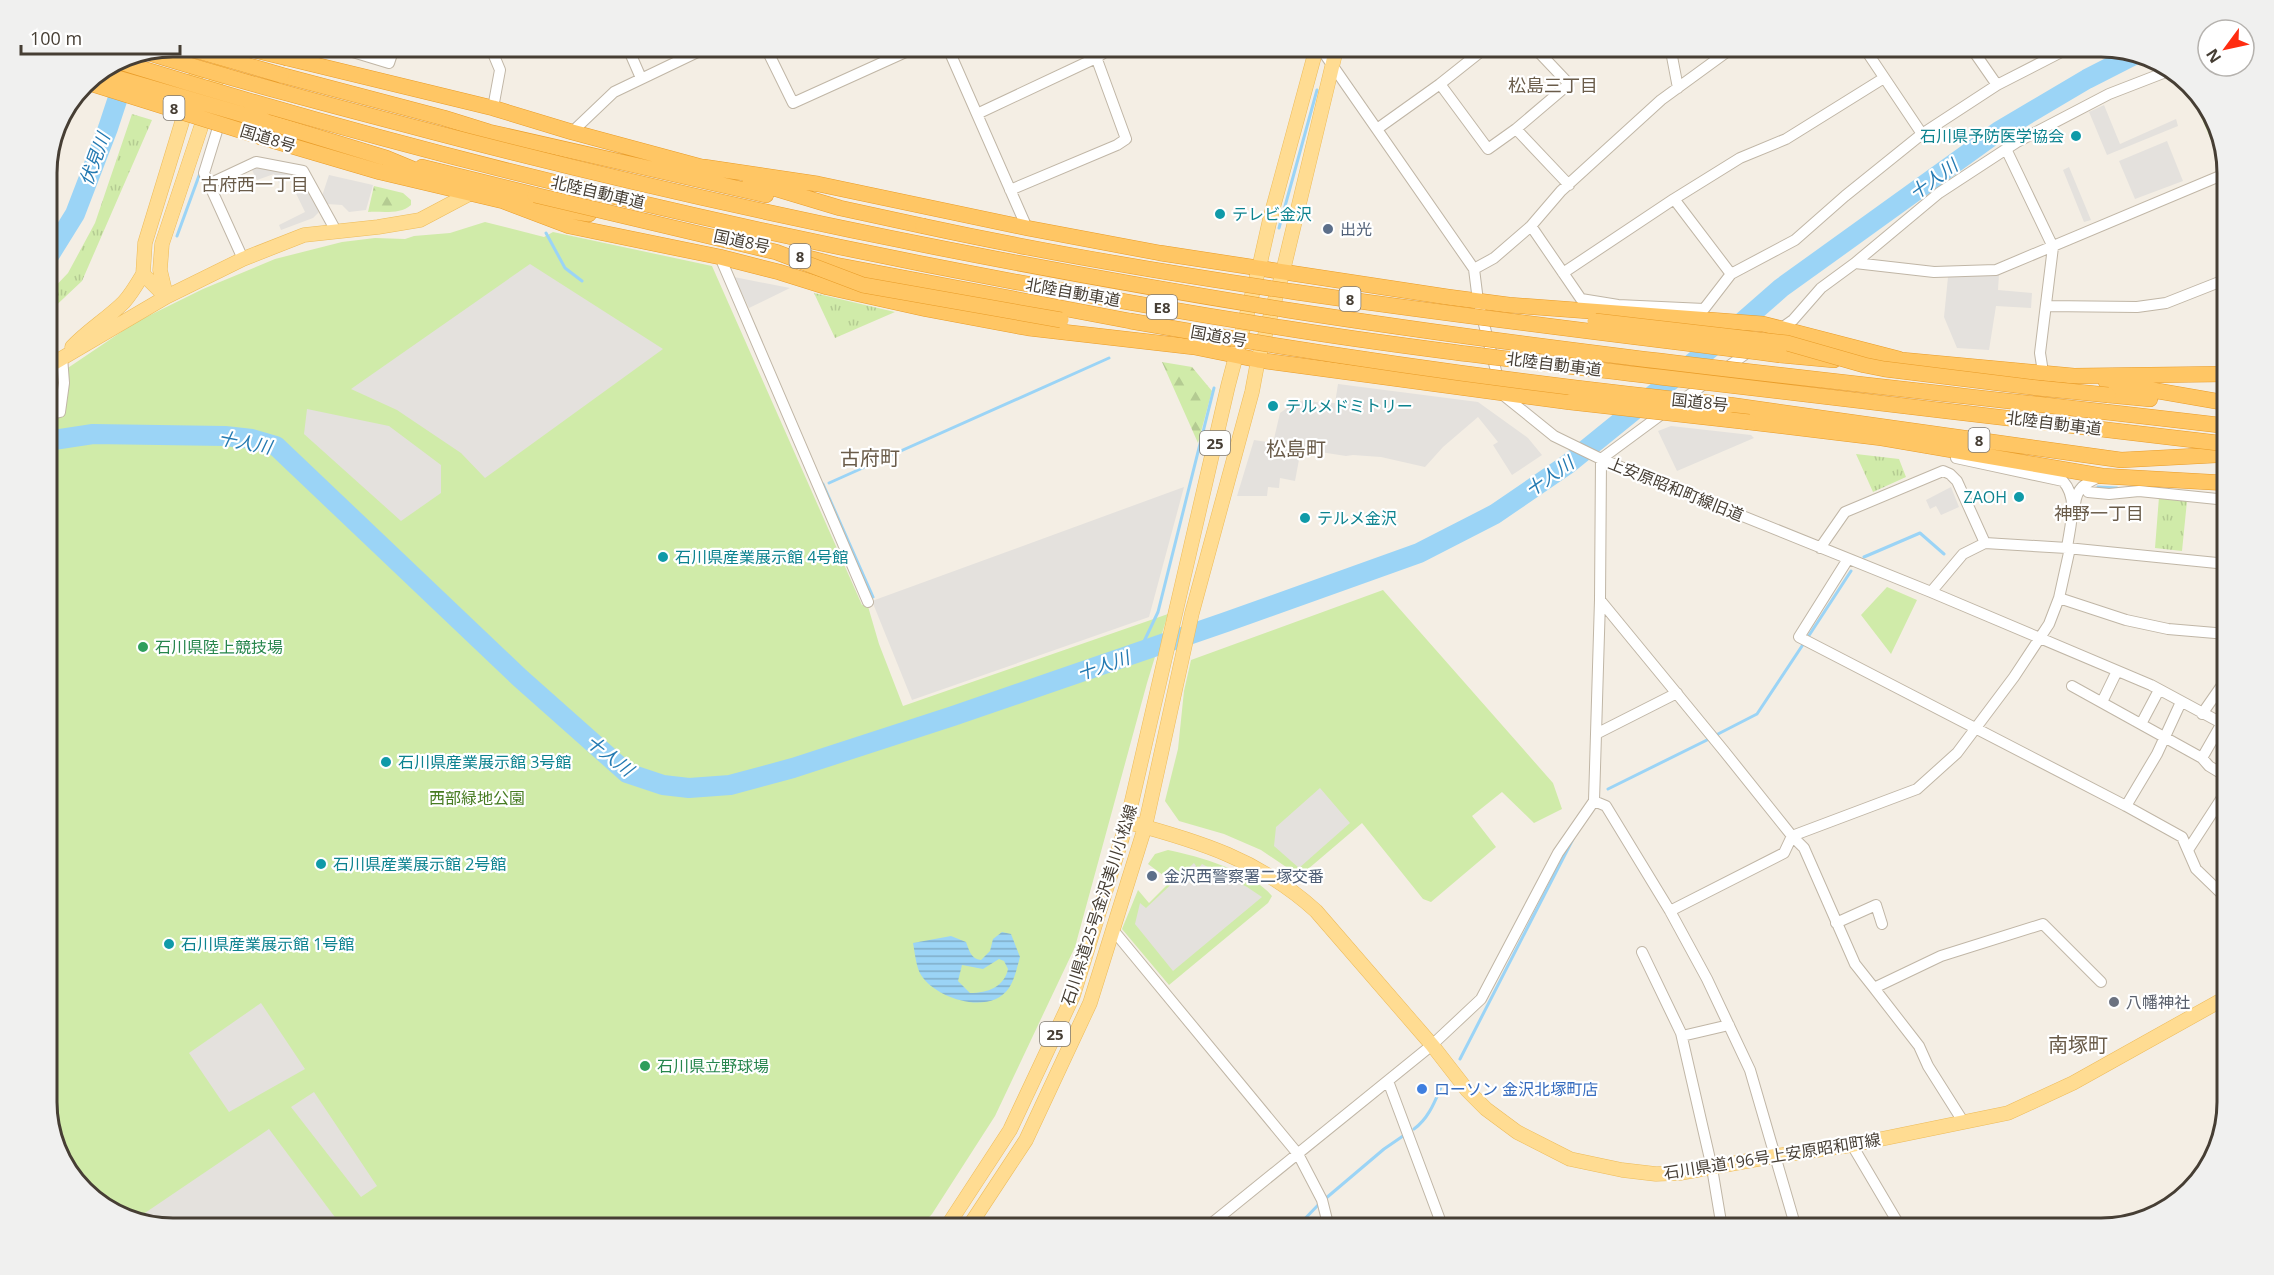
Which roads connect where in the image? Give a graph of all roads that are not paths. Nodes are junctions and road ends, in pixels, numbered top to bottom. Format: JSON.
{"nodes":[{"id":1,"x":203,"y":57,"type":"edge"},
{"id":2,"x":219,"y":57,"type":"edge"},
{"id":3,"x":224,"y":57,"type":"edge"},
{"id":4,"x":241,"y":57,"type":"edge"},
{"id":5,"x":282,"y":57,"type":"edge"},
{"id":6,"x":369,"y":57,"type":"edge"},
{"id":7,"x":391,"y":57,"type":"edge"},
{"id":8,"x":495,"y":57,"type":"edge"},
{"id":9,"x":632,"y":57,"type":"edge"},
{"id":10,"x":686,"y":57,"type":"edge"},
{"id":11,"x":770,"y":57,"type":"edge"},
{"id":12,"x":895,"y":57,"type":"edge"},
{"id":13,"x":952,"y":57,"type":"edge"},
{"id":14,"x":1315,"y":57,"type":"edge"},
{"id":15,"x":1326,"y":57,"type":"edge"},
{"id":16,"x":1334,"y":57,"type":"edge"},
{"id":17,"x":1471,"y":57,"type":"edge"},
{"id":18,"x":1543,"y":57,"type":"edge"},
{"id":19,"x":1672,"y":57,"type":"edge"},
{"id":20,"x":1720,"y":57,"type":"edge"},
{"id":21,"x":1870,"y":57,"type":"edge"},
{"id":22,"x":1977,"y":57,"type":"edge"},
{"id":23,"x":2051,"y":57,"type":"edge"},
{"id":24,"x":165,"y":58,"type":"edge"},
{"id":25,"x":1096,"y":58,"type":"joint"},
{"id":26,"x":131,"y":65,"type":"edge"},
{"id":27,"x":1332,"y":66,"type":"junction"},
{"id":28,"x":2161,"y":74,"type":"edge"},
{"id":29,"x":110,"y":76,"type":"edge"},
{"id":30,"x":641,"y":78,"type":"junction"},
{"id":31,"x":1884,"y":78,"type":"junction"},
{"id":32,"x":1440,"y":84,"type":"junction"},
{"id":33,"x":98,"y":85,"type":"edge"},
{"id":34,"x":1996,"y":85,"type":"junction"},
{"id":35,"x":1678,"y":88,"type":"junction"},
{"id":36,"x":493,"y":108,"type":"junction"},
{"id":37,"x":976,"y":114,"type":"junction"},
{"id":38,"x":444,"y":118,"type":"junction"},
{"id":39,"x":263,"y":129,"type":"junction"},
{"id":40,"x":1377,"y":129,"type":"junction"},
{"id":41,"x":1516,"y":129,"type":"junction"},
{"id":42,"x":572,"y":132,"type":"junction"},
{"id":43,"x":1922,"y":134,"type":"junction"},
{"id":44,"x":2006,"y":149,"type":"junction"},
{"id":45,"x":386,"y":158,"type":"junction"},
{"id":46,"x":704,"y":167,"type":"junction"},
{"id":47,"x":2217,"y":177,"type":"edge"},
{"id":48,"x":209,"y":184,"type":"junction"},
{"id":49,"x":1569,"y":185,"type":"junction"},
{"id":50,"x":1010,"y":190,"type":"junction"},
{"id":51,"x":471,"y":193,"type":"junction"},
{"id":52,"x":1674,"y":199,"type":"junction"},
{"id":53,"x":503,"y":201,"type":"junction"},
{"id":54,"x":840,"y":208,"type":"junction"},
{"id":55,"x":1531,"y":226,"type":"junction"},
{"id":56,"x":1027,"y":228,"type":"junction"},
{"id":57,"x":336,"y":231,"type":"junction"},
{"id":58,"x":2052,"y":247,"type":"junction"},
{"id":59,"x":720,"y":257,"type":"junction"},
{"id":60,"x":243,"y":259,"type":"junction"},
{"id":61,"x":1855,"y":263,"type":"junction"},
{"id":62,"x":1259,"y":268,"type":"junction"},
{"id":63,"x":1474,"y":269,"type":"junction"},
{"id":64,"x":1283,"y":272,"type":"junction"},
{"id":65,"x":1563,"y":273,"type":"junction"},
{"id":66,"x":143,"y":274,"type":"junction"},
{"id":67,"x":1731,"y":274,"type":"junction"},
{"id":68,"x":2217,"y":283,"type":"edge"},
{"id":69,"x":166,"y":297,"type":"junction"},
{"id":70,"x":1478,"y":301,"type":"junction"},
{"id":71,"x":1509,"y":305,"type":"junction"},
{"id":72,"x":2046,"y":306,"type":"junction"},
{"id":73,"x":1704,"y":313,"type":"junction"},
{"id":74,"x":1781,"y":328,"type":"junction"},
{"id":75,"x":1154,"y":343,"type":"junction"},
{"id":76,"x":1236,"y":355,"type":"junction"},
{"id":77,"x":62,"y":357,"type":"junction"},
{"id":78,"x":1899,"y":359,"type":"junction"},
{"id":79,"x":57,"y":360,"type":"edge"},
{"id":80,"x":1258,"y":360,"type":"junction"},
{"id":81,"x":2043,"y":372,"type":"junction"},
{"id":82,"x":2217,"y":374,"type":"edge"},
{"id":83,"x":2074,"y":376,"type":"junction"},
{"id":84,"x":1502,"y":394,"type":"junction"},
{"id":85,"x":2217,"y":402,"type":"edge"},
{"id":86,"x":2217,"y":403,"type":"edge"},
{"id":87,"x":57,"y":413,"type":"edge"},
{"id":88,"x":2217,"y":425,"type":"edge"},
{"id":89,"x":2217,"y":443,"type":"edge"},
{"id":90,"x":1914,"y":444,"type":"junction"},
{"id":91,"x":1984,"y":455,"type":"junction"},
{"id":92,"x":2217,"y":455,"type":"edge"},
{"id":93,"x":1601,"y":459,"type":"junction"},
{"id":94,"x":2121,"y":460,"type":"junction"},
{"id":95,"x":2102,"y":476,"type":"junction"},
{"id":96,"x":2217,"y":482,"type":"edge"},
{"id":97,"x":2088,"y":492,"type":"dead end"},
{"id":98,"x":2217,"y":499,"type":"edge"},
{"id":99,"x":1985,"y":543,"type":"junction"},
{"id":100,"x":1820,"y":548,"type":"junction"},
{"id":101,"x":2070,"y":548,"type":"junction"},
{"id":102,"x":1848,"y":559,"type":"junction"},
{"id":103,"x":2217,"y":563,"type":"edge"},
{"id":104,"x":1931,"y":592,"type":"junction"},
{"id":105,"x":2059,"y":598,"type":"junction"},
{"id":106,"x":1600,"y":600,"type":"junction"},
{"id":107,"x":868,"y":602,"type":"dead end"},
{"id":108,"x":2217,"y":633,"type":"edge"},
{"id":109,"x":2039,"y":639,"type":"junction"},
{"id":110,"x":2117,"y":671,"type":"junction"},
{"id":111,"x":2072,"y":686,"type":"dead end"},
{"id":112,"x":2160,"y":690,"type":"junction"},
{"id":113,"x":2217,"y":692,"type":"edge"},
{"id":114,"x":1677,"y":693,"type":"junction"},
{"id":115,"x":2102,"y":702,"type":"junction"},
{"id":116,"x":2181,"y":702,"type":"junction"},
{"id":117,"x":2202,"y":714,"type":"junction"},
{"id":118,"x":2217,"y":721,"type":"edge"},
{"id":119,"x":2141,"y":724,"type":"junction"},
{"id":120,"x":1976,"y":728,"type":"junction"},
{"id":121,"x":1596,"y":734,"type":"junction"},
{"id":122,"x":2163,"y":736,"type":"junction"},
{"id":123,"x":2217,"y":736,"type":"edge"},
{"id":124,"x":2202,"y":758,"type":"junction"},
{"id":125,"x":2217,"y":771,"type":"edge"},
{"id":126,"x":1594,"y":801,"type":"junction"},
{"id":127,"x":2217,"y":805,"type":"edge"},
{"id":128,"x":2126,"y":806,"type":"junction"},
{"id":129,"x":1127,"y":822,"type":"junction"},
{"id":130,"x":1145,"y":827,"type":"junction"},
{"id":131,"x":1792,"y":836,"type":"junction"},
{"id":132,"x":2187,"y":850,"type":"junction"},
{"id":133,"x":2217,"y":889,"type":"edge"},
{"id":134,"x":1670,"y":911,"type":"junction"},
{"id":135,"x":1836,"y":923,"type":"junction"},
{"id":136,"x":1882,"y":924,"type":"dead end"},
{"id":137,"x":1113,"y":930,"type":"junction"},
{"id":138,"x":1642,"y":952,"type":"dead end"},
{"id":139,"x":2101,"y":982,"type":"dead end"},
{"id":140,"x":1874,"y":988,"type":"junction"},
{"id":141,"x":2217,"y":1003,"type":"edge"},
{"id":142,"x":1729,"y":1025,"type":"junction"},
{"id":143,"x":1682,"y":1036,"type":"junction"},
{"id":144,"x":1432,"y":1045,"type":"junction"},
{"id":145,"x":1388,"y":1081,"type":"junction"},
{"id":146,"x":1964,"y":1123,"type":"junction"},
{"id":147,"x":1852,"y":1145,"type":"junction"},
{"id":148,"x":1298,"y":1154,"type":"junction"},
{"id":149,"x":1774,"y":1156,"type":"junction"},
{"id":150,"x":1712,"y":1168,"type":"junction"},
{"id":151,"x":953,"y":1218,"type":"edge"},
{"id":152,"x":975,"y":1218,"type":"edge"},
{"id":153,"x":1218,"y":1218,"type":"edge"},
{"id":154,"x":1326,"y":1218,"type":"edge"},
{"id":155,"x":1439,"y":1218,"type":"edge"},
{"id":156,"x":1720,"y":1218,"type":"edge"},
{"id":157,"x":1791,"y":1218,"type":"edge"},
{"id":158,"x":1895,"y":1218,"type":"edge"}],
"edges":[{"from":1,"to":66,"type":"main road"},
{"from":2,"to":38,"type":"highway","bridge":true},
{"from":3,"to":69,"type":"main road"},
{"from":4,"to":48,"type":"street"},
{"from":5,"to":36,"type":"highway","number":"8","bridge":true},
{"from":6,"to":7,"type":"street"},
{"from":8,"to":36,"type":"street"},
{"from":9,"to":30,"type":"street"},
{"from":10,"to":30,"type":"street"},
{"from":11,"to":12,"type":"street"},
{"from":13,"to":37,"type":"street"},
{"from":14,"to":62,"type":"main road","number":"25"},
{"from":15,"to":27,"type":"street"},
{"from":16,"to":27,"type":"main road","number":"25"},
{"from":17,"to":32,"type":"street"},
{"from":18,"to":41,"type":"street"},
{"from":19,"to":35,"type":"street"},
{"from":20,"to":35,"type":"street"},
{"from":21,"to":31,"type":"street"},
{"from":22,"to":34,"type":"street"},
{"from":23,"to":34,"type":"street"},
{"from":24,"to":88,"type":"highway","name":"北陸自動車道","number":"E8","bridge":true},
{"from":25,"to":37,"type":"street"},
{"from":25,"to":50,"type":"street"},
{"from":26,"to":89,"type":"highway","name":"北陸自動車道","number":"E8","bridge":true},
{"from":27,"to":40,"type":"street"},
{"from":27,"to":64,"type":"main road","number":"25"},
{"from":28,"to":44,"type":"street"},
{"from":29,"to":39,"type":"highway","bridge":true},
{"from":30,"to":42,"type":"street"},
{"from":31,"to":43,"type":"street"},
{"from":31,"to":52,"type":"street"},
{"from":32,"to":40,"type":"street"},
{"from":32,"to":41,"type":"street"},
{"from":33,"to":39,"type":"highway","name":"国道8号","number":"8","bridge":true},
{"from":34,"to":43,"type":"street"},
{"from":35,"to":49,"type":"street"},
{"from":36,"to":38,"type":"highway"},
{"from":36,"to":42,"type":"highway","number":"8"},
{"from":37,"to":50,"type":"street"},
{"from":38,"to":54,"type":"highway"},
{"from":39,"to":45,"type":"highway"},
{"from":39,"to":51,"type":"highway","name":"国道8号","number":"8"},
{"from":40,"to":63,"type":"street"},
{"from":41,"to":49,"type":"street"},
{"from":42,"to":46,"type":"highway","number":"8"},
{"from":43,"to":67,"type":"street"},
{"from":44,"to":58,"type":"street"},
{"from":44,"to":61,"type":"street"},
{"from":45,"to":51,"type":"highway"},
{"from":45,"to":75,"type":"highway","bridge":true},
{"from":46,"to":54,"type":"highway","number":"8"},
{"from":46,"to":56,"type":"highway","number":"8"},
{"from":47,"to":58,"type":"street"},
{"from":48,"to":57,"type":"street"},
{"from":48,"to":60,"type":"street"},
{"from":49,"to":55,"type":"street"},
{"from":50,"to":56,"type":"street"},
{"from":51,"to":53,"type":"highway","name":"国道8号","number":"8"},
{"from":51,"to":57,"type":"main road"},
{"from":52,"to":65,"type":"street"},
{"from":52,"to":67,"type":"street"},
{"from":53,"to":59,"type":"highway"},
{"from":53,"to":94,"type":"highway","name":"国道8号","number":"8","bridge":true},
{"from":54,"to":78,"type":"highway","number":"8","bridge":true},
{"from":55,"to":63,"type":"street"},
{"from":55,"to":65,"type":"street"},
{"from":56,"to":62,"type":"highway","number":"8"},
{"from":57,"to":60,"type":"main road"},
{"from":58,"to":61,"type":"street"},
{"from":58,"to":72,"type":"street"},
{"from":59,"to":75,"type":"highway"},
{"from":59,"to":107,"type":"street"},
{"from":60,"to":69,"type":"main road"},
{"from":61,"to":74,"type":"street"},
{"from":62,"to":64,"type":"highway","number":"8"},
{"from":62,"to":76,"type":"main road","number":"25"},
{"from":63,"to":70,"type":"street"},
{"from":64,"to":70,"type":"highway","number":"8"},
{"from":64,"to":80,"type":"main road","number":"25"},
{"from":65,"to":73,"type":"street"},
{"from":66,"to":69,"type":"main road"},
{"from":66,"to":77,"type":"main road"},
{"from":67,"to":73,"type":"street"},
{"from":68,"to":72,"type":"street"},
{"from":69,"to":77,"type":"main road"},
{"from":70,"to":71,"type":"highway","number":"8"},
{"from":70,"to":84,"type":"street"},
{"from":71,"to":73,"type":"highway","number":"8"},
{"from":71,"to":86,"type":"highway","bridge":true},
{"from":72,"to":81,"type":"street"},
{"from":73,"to":74,"type":"highway","number":"8"},
{"from":74,"to":78,"type":"highway","number":"8"},
{"from":74,"to":93,"type":"street"},
{"from":75,"to":76,"type":"highway"},
{"from":76,"to":80,"type":"highway"},
{"from":76,"to":129,"type":"main road","name":"石川県道25号金沢美川小松線","number":"25"},
{"from":77,"to":79,"type":"main road"},
{"from":77,"to":87,"type":"street"},
{"from":78,"to":81,"type":"highway","number":"8"},
{"from":80,"to":84,"type":"highway"},
{"from":80,"to":130,"type":"main road","name":"石川県道25号金沢美川小松線","number":"25"},
{"from":81,"to":83,"type":"highway","number":"8"},
{"from":82,"to":83,"type":"highway","number":"8"},
{"from":83,"to":85,"type":"highway"},
{"from":84,"to":90,"type":"highway","bridge":true},
{"from":84,"to":93,"type":"street","name":"上安原昭和町線旧道"},
{"from":90,"to":91,"type":"highway"},
{"from":90,"to":101,"type":"street"},
{"from":91,"to":94,"type":"highway"},
{"from":91,"to":95,"type":"highway"},
{"from":92,"to":94,"type":"highway","name":"国道8号","number":"8"},
{"from":93,"to":100,"type":"street","name":"上安原昭和町線旧道"},
{"from":93,"to":106,"type":"street"},
{"from":95,"to":96,"type":"highway"},
{"from":95,"to":101,"type":"street"},
{"from":97,"to":98,"type":"street"},
{"from":99,"to":100,"type":"street"},
{"from":99,"to":101,"type":"street"},
{"from":99,"to":104,"type":"street"},
{"from":100,"to":102,"type":"street","name":"上安原昭和町線旧道"},
{"from":101,"to":103,"type":"street"},
{"from":101,"to":105,"type":"street"},
{"from":102,"to":104,"type":"street","name":"上安原昭和町線旧道"},
{"from":102,"to":120,"type":"street"},
{"from":104,"to":109,"type":"street","name":"上安原昭和町線旧道"},
{"from":105,"to":108,"type":"street"},
{"from":105,"to":109,"type":"street"},
{"from":106,"to":114,"type":"street"},
{"from":106,"to":121,"type":"street"},
{"from":109,"to":110,"type":"street","name":"上安原昭和町線旧道"},
{"from":109,"to":120,"type":"street"},
{"from":110,"to":112,"type":"street","name":"上安原昭和町線旧道"},
{"from":110,"to":115,"type":"street"},
{"from":111,"to":115,"type":"street"},
{"from":112,"to":116,"type":"street","name":"上安原昭和町線旧道"},
{"from":112,"to":119,"type":"street"},
{"from":113,"to":117,"type":"street"},
{"from":114,"to":121,"type":"street"},
{"from":114,"to":131,"type":"street"},
{"from":115,"to":119,"type":"street"},
{"from":116,"to":117,"type":"street","name":"上安原昭和町線旧道"},
{"from":116,"to":122,"type":"street"},
{"from":117,"to":118,"type":"street","name":"上安原昭和町線旧道"},
{"from":119,"to":122,"type":"street"},
{"from":120,"to":128,"type":"street"},
{"from":120,"to":131,"type":"street"},
{"from":121,"to":126,"type":"street"},
{"from":122,"to":124,"type":"street"},
{"from":122,"to":128,"type":"street"},
{"from":123,"to":124,"type":"street"},
{"from":124,"to":125,"type":"street"},
{"from":126,"to":134,"type":"street"},
{"from":126,"to":144,"type":"street"},
{"from":127,"to":132,"type":"street"},
{"from":128,"to":132,"type":"street"},
{"from":129,"to":130,"type":"main road","name":"石川県道196号上安原昭和町線"},
{"from":129,"to":151,"type":"main road","name":"石川県道25号金沢美川小松線","number":"25"},
{"from":130,"to":137,"type":"main road","name":"石川県道25号金沢美川小松線","number":"25"},
{"from":130,"to":144,"type":"main road","name":"石川県道196号上安原昭和町線"},
{"from":131,"to":134,"type":"street"},
{"from":131,"to":135,"type":"street"},
{"from":132,"to":133,"type":"street"},
{"from":134,"to":142,"type":"street"},
{"from":135,"to":136,"type":"street"},
{"from":135,"to":140,"type":"street"},
{"from":137,"to":148,"type":"street"},
{"from":137,"to":152,"type":"main road","name":"石川県道25号金沢美川小松線","number":"25"},
{"from":138,"to":143,"type":"street"},
{"from":139,"to":140,"type":"street"},
{"from":140,"to":146,"type":"street"},
{"from":141,"to":146,"type":"main road","name":"石川県道196号上安原昭和町線"},
{"from":142,"to":143,"type":"street"},
{"from":142,"to":149,"type":"street"},
{"from":143,"to":150,"type":"street"},
{"from":144,"to":145,"type":"street"},
{"from":144,"to":150,"type":"main road","name":"石川県道196号上安原昭和町線"},
{"from":145,"to":148,"type":"street"},
{"from":145,"to":155,"type":"street"},
{"from":146,"to":147,"type":"main road","name":"石川県道196号上安原昭和町線"},
{"from":147,"to":149,"type":"main road","name":"石川県道196号上安原昭和町線"},
{"from":147,"to":158,"type":"street"},
{"from":148,"to":153,"type":"street"},
{"from":148,"to":154,"type":"street"},
{"from":149,"to":150,"type":"main road","name":"石川県道196号上安原昭和町線"},
{"from":149,"to":157,"type":"street"},
{"from":150,"to":156,"type":"street"}]}
